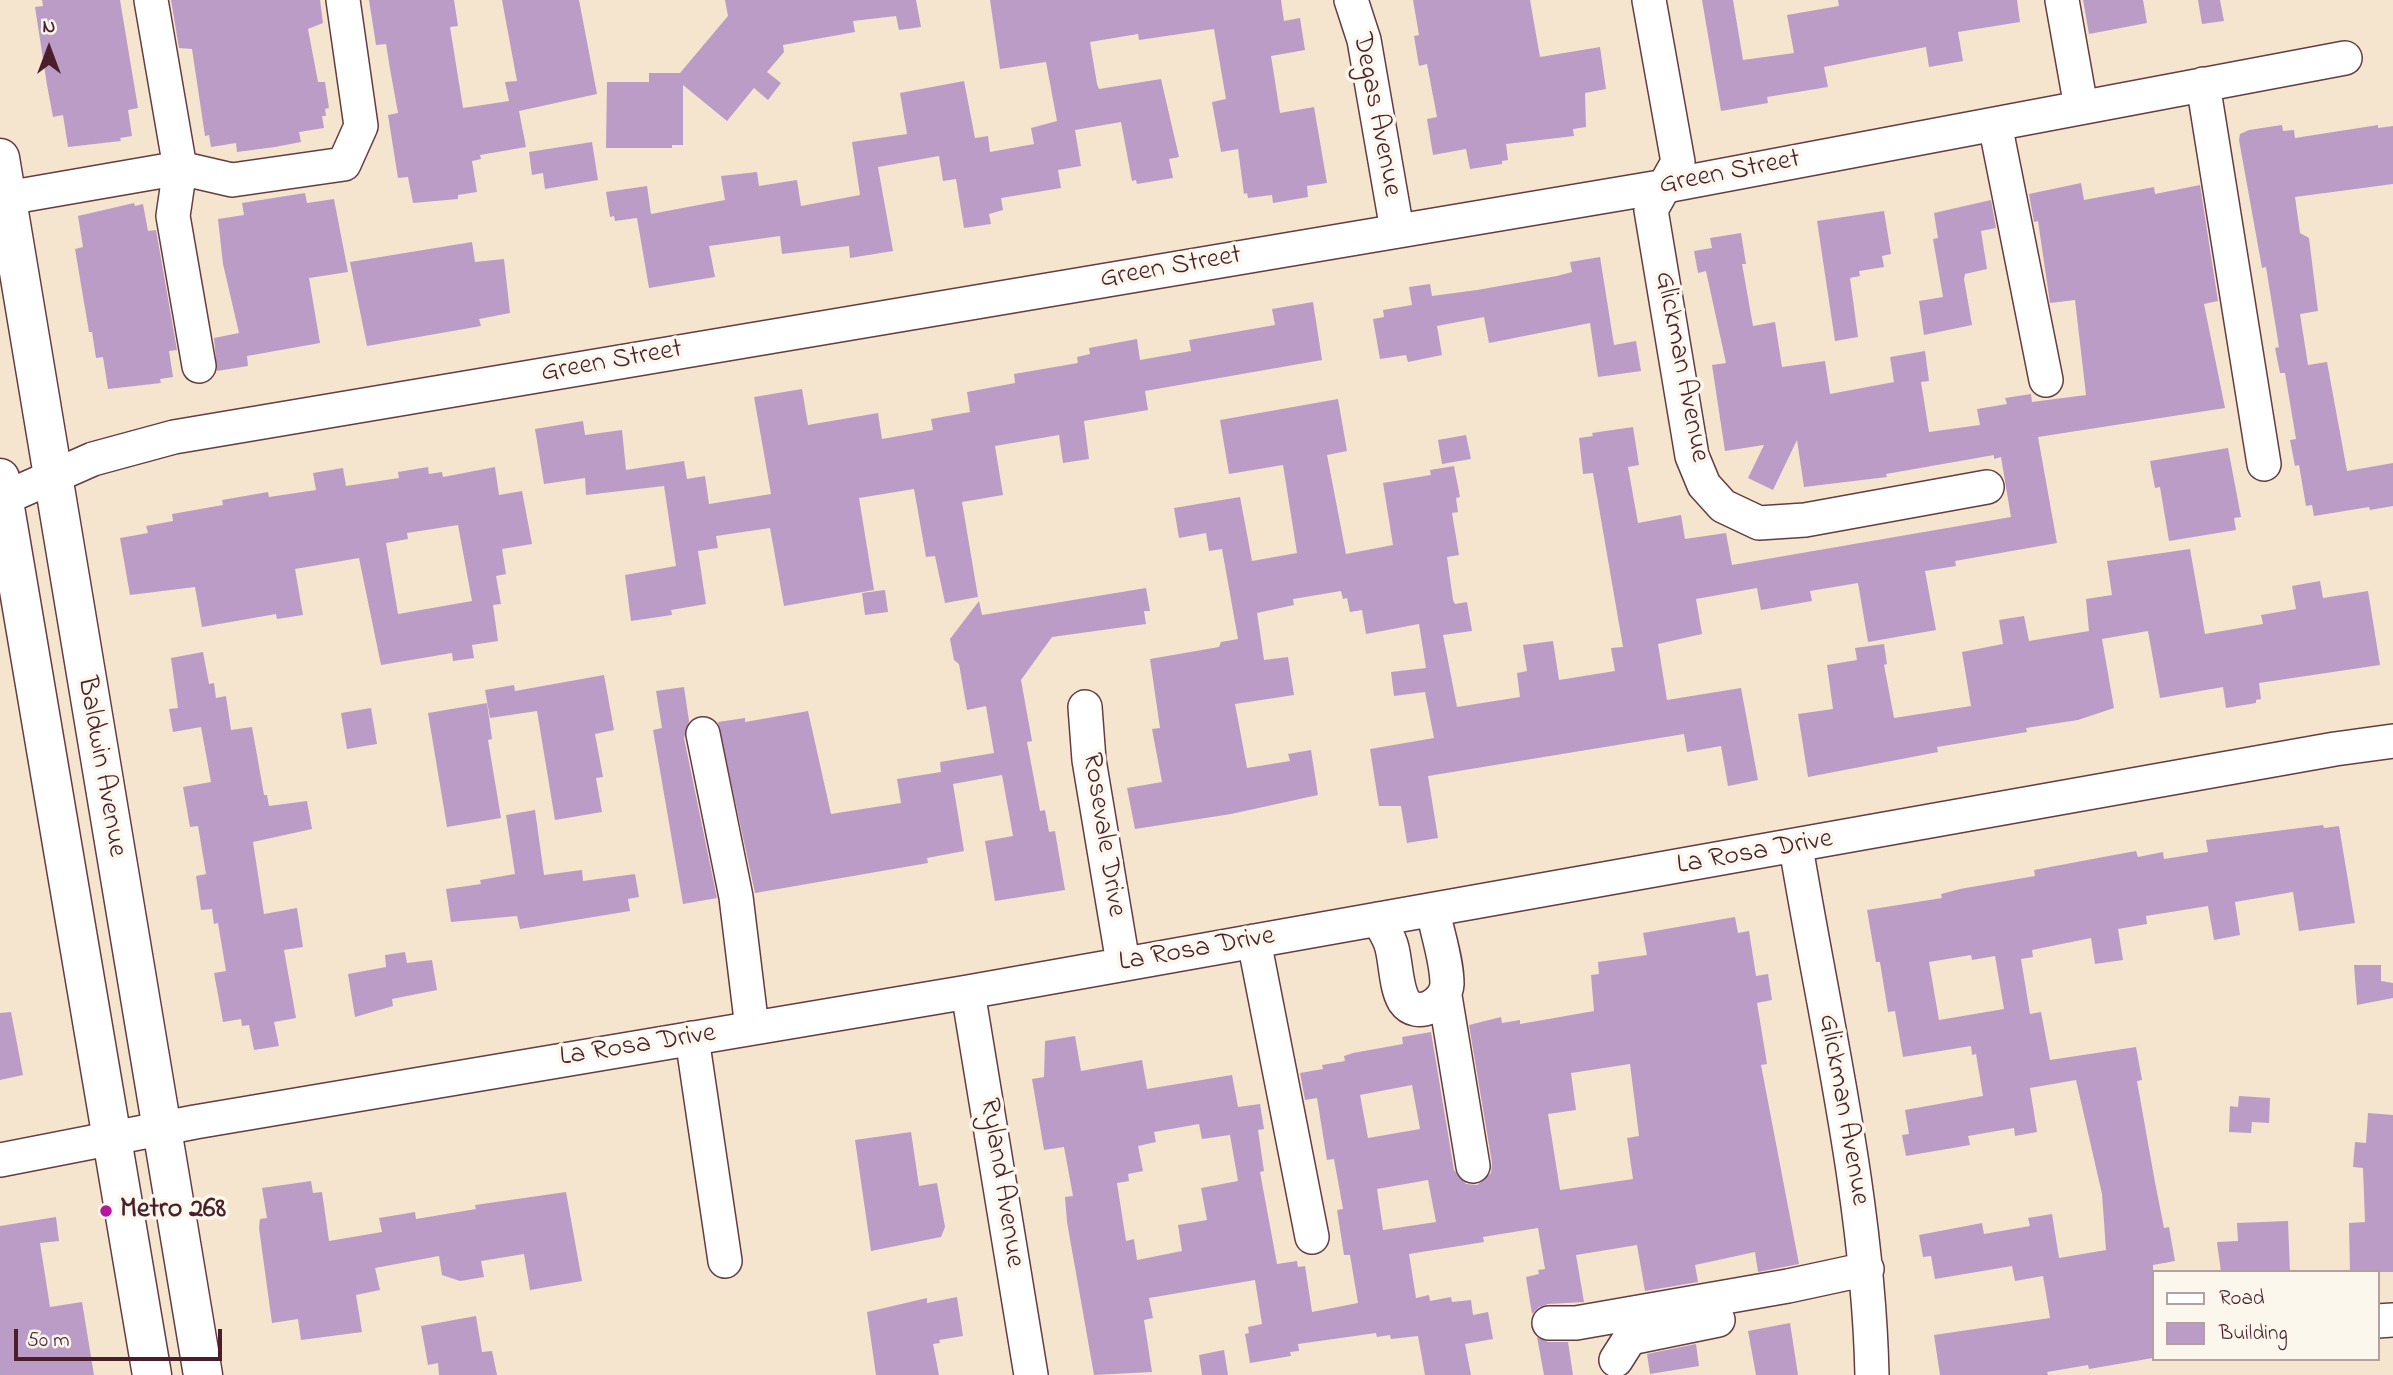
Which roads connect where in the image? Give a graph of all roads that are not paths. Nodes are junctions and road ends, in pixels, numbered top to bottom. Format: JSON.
{"nodes":[{"id":1,"x":151,"y":0,"type":"edge"},
{"id":2,"x":343,"y":0,"type":"edge"},
{"id":3,"x":1351,"y":0,"type":"edge"},
{"id":4,"x":1649,"y":0,"type":"edge"},
{"id":5,"x":2062,"y":0,"type":"edge"},
{"id":6,"x":2345,"y":58,"type":"dead end"},
{"id":7,"x":2203,"y":84,"type":"junction"},
{"id":8,"x":2081,"y":107,"type":"junction"},
{"id":9,"x":1995,"y":124,"type":"junction"},
{"id":10,"x":0,"y":158,"type":"edge"},
{"id":11,"x":180,"y":168,"type":"junction"},
{"id":12,"x":1666,"y":186,"type":"junction"},
{"id":13,"x":7,"y":198,"type":"junction"},
{"id":14,"x":1397,"y":230,"type":"junction"},
{"id":15,"x":199,"y":366,"type":"dead end"},
{"id":16,"x":2046,"y":380,"type":"dead end"},
{"id":17,"x":2264,"y":464,"type":"dead end"},
{"id":18,"x":52,"y":479,"type":"junction"},
{"id":19,"x":1987,"y":487,"type":"dead end"},
{"id":20,"x":1,"y":492,"type":"edge"},
{"id":21,"x":1085,"y":707,"type":"dead end"},
{"id":22,"x":703,"y":734,"type":"dead end"},
{"id":23,"x":2393,"y":741,"type":"edge"},
{"id":24,"x":1796,"y":847,"type":"junction"},
{"id":25,"x":1433,"y":910,"type":"junction"},
{"id":26,"x":1378,"y":919,"type":"junction"},
{"id":27,"x":1254,"y":941,"type":"junction"},
{"id":28,"x":1123,"y":963,"type":"junction"},
{"id":29,"x":968,"y":992,"type":"junction"},
{"id":30,"x":1445,"y":996,"type":"junction"},
{"id":31,"x":752,"y":1028,"type":"junction"},
{"id":32,"x":692,"y":1038,"type":"junction"},
{"id":33,"x":161,"y":1128,"type":"junction"},
{"id":34,"x":113,"y":1140,"type":"junction"},
{"id":35,"x":0,"y":1160,"type":"edge"},
{"id":36,"x":1473,"y":1166,"type":"dead end"},
{"id":37,"x":1311,"y":1237,"type":"dead end"},
{"id":38,"x":725,"y":1261,"type":"dead end"},
{"id":39,"x":1868,"y":1281,"type":"junction"},
{"id":40,"x":1549,"y":1323,"type":"dead end"},
{"id":41,"x":1616,"y":1360,"type":"dead end"},
{"id":42,"x":152,"y":1375,"type":"edge"},
{"id":43,"x":203,"y":1375,"type":"edge"},
{"id":44,"x":1031,"y":1375,"type":"edge"},
{"id":45,"x":1872,"y":1375,"type":"edge"}],
"edges":[{"from":1,"to":11,"type":"street"},
{"from":2,"to":11,"type":"street"},
{"from":3,"to":14,"type":"street","name":"Degas Avenue"},
{"from":4,"to":12,"type":"street","name":"Glickman Avenue"},
{"from":5,"to":8,"type":"street"},
{"from":6,"to":7,"type":"street","name":"Green Street"},
{"from":7,"to":8,"type":"street","name":"Green Street"},
{"from":7,"to":17,"type":"street"},
{"from":8,"to":9,"type":"street","name":"Green Street"},
{"from":9,"to":12,"type":"street","name":"Green Street"},
{"from":9,"to":16,"type":"street"},
{"from":10,"to":13,"type":"main road","name":"Baldwin Avenue"},
{"from":11,"to":13,"type":"street"},
{"from":11,"to":15,"type":"street"},
{"from":12,"to":14,"type":"street","name":"Green Street"},
{"from":12,"to":19,"type":"street","name":"Glickman Avenue"},
{"from":13,"to":18,"type":"main road","name":"Baldwin Avenue"},
{"from":14,"to":18,"type":"street","name":"Green Street"},
{"from":18,"to":20,"type":"street","name":"Green Street"},
{"from":18,"to":33,"type":"main road","name":"Baldwin Avenue"},
{"from":20,"to":34,"type":"main road","name":"Baldwin Avenue"},
{"from":21,"to":28,"type":"street","name":"Rosevale Drive"},
{"from":22,"to":31,"type":"street"},
{"from":23,"to":24,"type":"street","name":"La Rosa Drive"},
{"from":24,"to":25,"type":"street","name":"La Rosa Drive"},
{"from":24,"to":39,"type":"street","name":"Glickman Avenue"},
{"from":25,"to":26,"type":"street","name":"La Rosa Drive"},
{"from":25,"to":30,"type":"street"},
{"from":26,"to":27,"type":"street","name":"La Rosa Drive"},
{"from":26,"to":30,"type":"street"},
{"from":27,"to":28,"type":"street","name":"La Rosa Drive"},
{"from":27,"to":37,"type":"street"},
{"from":28,"to":29,"type":"street","name":"La Rosa Drive"},
{"from":29,"to":31,"type":"street","name":"La Rosa Drive"},
{"from":29,"to":44,"type":"street","name":"Ryland Avenue"},
{"from":30,"to":36,"type":"street"},
{"from":31,"to":32,"type":"street","name":"La Rosa Drive"},
{"from":32,"to":33,"type":"street","name":"La Rosa Drive"},
{"from":32,"to":38,"type":"street"},
{"from":33,"to":34,"type":"street","name":"La Rosa Drive"},
{"from":33,"to":43,"type":"main road","name":"Baldwin Avenue"},
{"from":34,"to":35,"type":"street","name":"La Rosa Drive"},
{"from":34,"to":42,"type":"main road","name":"Baldwin Avenue"},
{"from":39,"to":40,"type":"street"},
{"from":39,"to":41,"type":"street"},
{"from":39,"to":45,"type":"street","name":"Glickman Avenue"}]}
